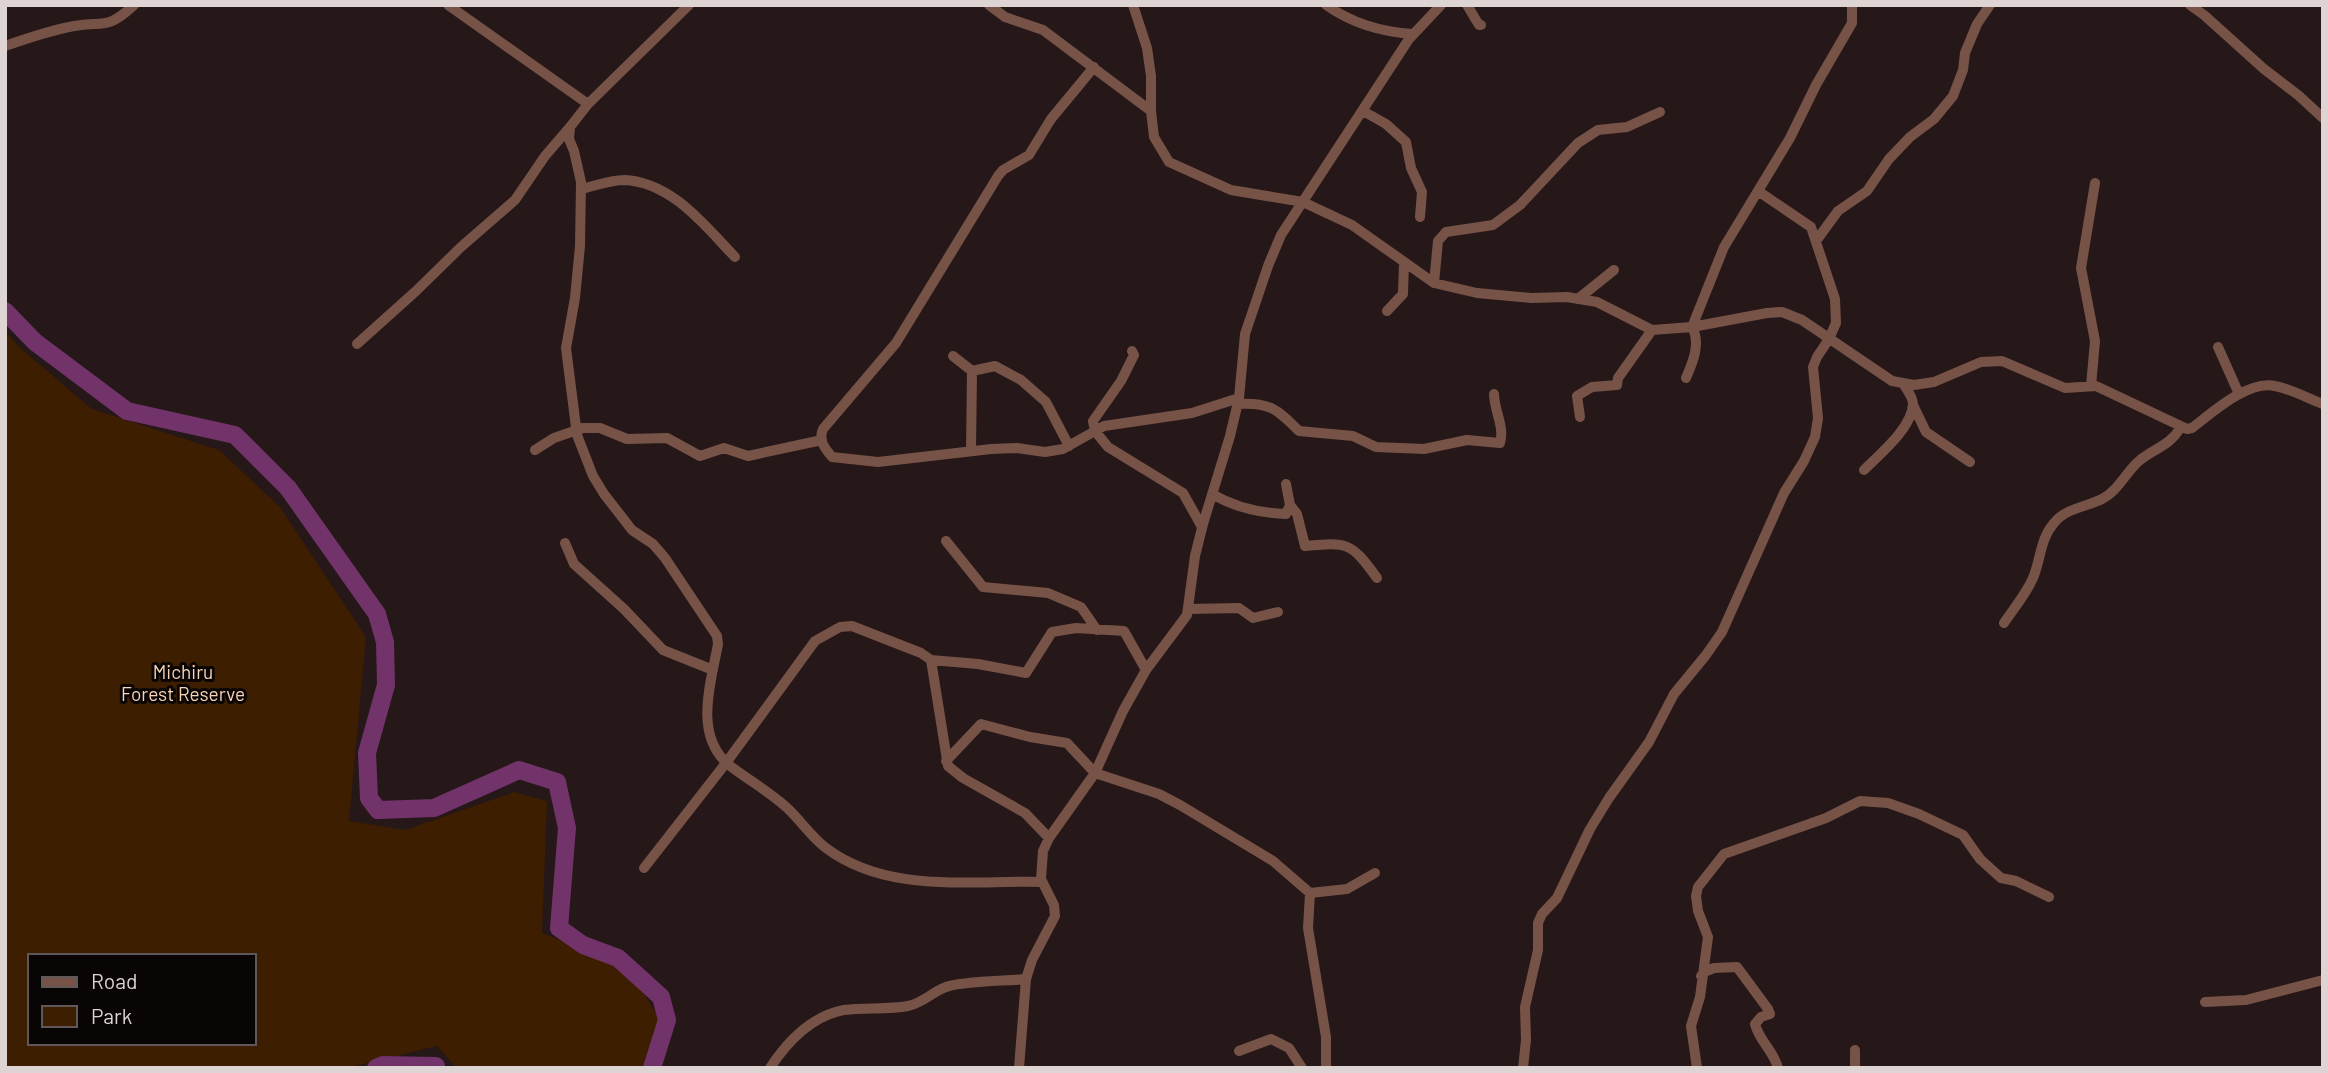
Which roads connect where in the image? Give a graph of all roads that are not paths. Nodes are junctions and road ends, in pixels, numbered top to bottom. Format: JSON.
{"nodes":[{"id":1,"x":134,"y":5,"type":"edge"},
{"id":2,"x":448,"y":5,"type":"edge"},
{"id":3,"x":689,"y":5,"type":"edge"},
{"id":4,"x":989,"y":5,"type":"edge"},
{"id":5,"x":1133,"y":5,"type":"edge"},
{"id":6,"x":1326,"y":5,"type":"edge"},
{"id":7,"x":1441,"y":5,"type":"edge"},
{"id":8,"x":1467,"y":5,"type":"edge"},
{"id":9,"x":1852,"y":5,"type":"edge"},
{"id":10,"x":1990,"y":5,"type":"edge"},
{"id":11,"x":2190,"y":5,"type":"edge"},
{"id":12,"x":1481,"y":25,"type":"dead end"},
{"id":13,"x":1413,"y":34,"type":"junction"},
{"id":14,"x":5,"y":46,"type":"edge"},
{"id":15,"x":1094,"y":67,"type":"junction"},
{"id":16,"x":588,"y":104,"type":"junction"},
{"id":17,"x":1151,"y":111,"type":"junction"},
{"id":18,"x":1363,"y":111,"type":"junction"},
{"id":19,"x":1660,"y":112,"type":"dead end"},
{"id":20,"x":2323,"y":118,"type":"edge"},
{"id":21,"x":570,"y":127,"type":"junction"},
{"id":22,"x":2095,"y":183,"type":"dead end"},
{"id":23,"x":581,"y":189,"type":"junction"},
{"id":24,"x":1758,"y":191,"type":"junction"},
{"id":25,"x":1303,"y":202,"type":"junction"},
{"id":26,"x":1420,"y":218,"type":"dead end"},
{"id":27,"x":1816,"y":241,"type":"junction"},
{"id":28,"x":735,"y":257,"type":"dead end"},
{"id":29,"x":1404,"y":262,"type":"junction"},
{"id":30,"x":1614,"y":270,"type":"dead end"},
{"id":31,"x":1434,"y":283,"type":"junction"},
{"id":32,"x":1578,"y":299,"type":"junction"},
{"id":33,"x":1387,"y":311,"type":"dead end"},
{"id":34,"x":1692,"y":327,"type":"junction"},
{"id":35,"x":1653,"y":330,"type":"junction"},
{"id":36,"x":1829,"y":339,"type":"junction"},
{"id":37,"x":356,"y":344,"type":"dead end"},
{"id":38,"x":2218,"y":347,"type":"dead end"},
{"id":39,"x":1132,"y":351,"type":"dead end"},
{"id":40,"x":953,"y":356,"type":"dead end"},
{"id":41,"x":972,"y":371,"type":"junction"},
{"id":42,"x":1686,"y":378,"type":"dead end"},
{"id":43,"x":1904,"y":384,"type":"junction"},
{"id":44,"x":2091,"y":386,"type":"junction"},
{"id":45,"x":1494,"y":394,"type":"dead end"},
{"id":46,"x":2239,"y":394,"type":"junction"},
{"id":47,"x":1238,"y":401,"type":"junction"},
{"id":48,"x":2323,"y":404,"type":"edge"},
{"id":49,"x":1913,"y":405,"type":"junction"},
{"id":50,"x":1580,"y":417,"type":"dead end"},
{"id":51,"x":2180,"y":428,"type":"junction"},
{"id":52,"x":576,"y":431,"type":"junction"},
{"id":53,"x":1095,"y":431,"type":"junction"},
{"id":54,"x":822,"y":440,"type":"junction"},
{"id":55,"x":1069,"y":446,"type":"junction"},
{"id":56,"x":535,"y":450,"type":"dead end"},
{"id":57,"x":971,"y":451,"type":"junction"},
{"id":58,"x":1970,"y":462,"type":"dead end"},
{"id":59,"x":1864,"y":470,"type":"dead end"},
{"id":60,"x":1286,"y":484,"type":"dead end"},
{"id":61,"x":1212,"y":494,"type":"junction"},
{"id":62,"x":1290,"y":505,"type":"junction"},
{"id":63,"x":1202,"y":527,"type":"junction"},
{"id":64,"x":946,"y":541,"type":"dead end"},
{"id":65,"x":565,"y":543,"type":"dead end"},
{"id":66,"x":1377,"y":578,"type":"dead end"},
{"id":67,"x":1189,"y":609,"type":"junction"},
{"id":68,"x":1278,"y":612,"type":"dead end"},
{"id":69,"x":2004,"y":623,"type":"dead end"},
{"id":70,"x":1097,"y":630,"type":"junction"},
{"id":71,"x":931,"y":660,"type":"junction"},
{"id":72,"x":713,"y":670,"type":"junction"},
{"id":73,"x":1146,"y":670,"type":"junction"},
{"id":74,"x":946,"y":761,"type":"junction"},
{"id":75,"x":726,"y":763,"type":"junction"},
{"id":76,"x":1095,"y":773,"type":"junction"},
{"id":77,"x":1049,"y":838,"type":"junction"},
{"id":78,"x":644,"y":868,"type":"dead end"},
{"id":79,"x":1375,"y":873,"type":"dead end"},
{"id":80,"x":1042,"y":883,"type":"junction"},
{"id":81,"x":1310,"y":893,"type":"junction"},
{"id":82,"x":2049,"y":897,"type":"dead end"},
{"id":83,"x":1704,"y":958,"type":"junction"},
{"id":84,"x":1714,"y":968,"type":"junction"},
{"id":85,"x":1701,"y":976,"type":"junction"},
{"id":86,"x":1026,"y":979,"type":"junction"},
{"id":87,"x":2323,"y":980,"type":"edge"},
{"id":88,"x":2205,"y":1002,"type":"dead end"},
{"id":89,"x":1855,"y":1050,"type":"dead end"},
{"id":90,"x":1239,"y":1051,"type":"dead end"},
{"id":91,"x":770,"y":1068,"type":"edge"},
{"id":92,"x":1019,"y":1068,"type":"edge"},
{"id":93,"x":1302,"y":1068,"type":"edge"},
{"id":94,"x":1326,"y":1068,"type":"edge"},
{"id":95,"x":1523,"y":1068,"type":"edge"},
{"id":96,"x":1697,"y":1068,"type":"edge"},
{"id":97,"x":1778,"y":1068,"type":"edge"},
{"id":98,"x":1855,"y":1068,"type":"edge"}],
"edges":[{"from":1,"to":14,"type":"street"},
{"from":2,"to":16,"type":"street"},
{"from":3,"to":16,"type":"street"},
{"from":4,"to":15,"type":"street"},
{"from":5,"to":17,"type":"street"},
{"from":6,"to":13,"type":"street"},
{"from":7,"to":13,"type":"street"},
{"from":8,"to":12,"type":"street"},
{"from":9,"to":24,"type":"street"},
{"from":10,"to":27,"type":"street"},
{"from":11,"to":20,"type":"street"},
{"from":13,"to":18,"type":"street"},
{"from":15,"to":17,"type":"street"},
{"from":15,"to":54,"type":"street"},
{"from":16,"to":21,"type":"street"},
{"from":17,"to":25,"type":"street"},
{"from":18,"to":25,"type":"street"},
{"from":18,"to":26,"type":"street"},
{"from":19,"to":31,"type":"street"},
{"from":21,"to":23,"type":"street"},
{"from":21,"to":37,"type":"street"},
{"from":22,"to":44,"type":"street"},
{"from":23,"to":28,"type":"street"},
{"from":23,"to":52,"type":"street"},
{"from":24,"to":27,"type":"street"},
{"from":24,"to":34,"type":"street"},
{"from":25,"to":29,"type":"street"},
{"from":25,"to":47,"type":"street"},
{"from":27,"to":36,"type":"street"},
{"from":29,"to":31,"type":"street"},
{"from":29,"to":33,"type":"street"},
{"from":30,"to":32,"type":"street"},
{"from":31,"to":32,"type":"street"},
{"from":32,"to":35,"type":"street"},
{"from":34,"to":35,"type":"street"},
{"from":34,"to":36,"type":"street"},
{"from":34,"to":42,"type":"street"},
{"from":35,"to":50,"type":"street"},
{"from":36,"to":43,"type":"street"},
{"from":36,"to":95,"type":"street"},
{"from":38,"to":46,"type":"street"},
{"from":39,"to":53,"type":"street"},
{"from":40,"to":41,"type":"street"},
{"from":41,"to":55,"type":"street"},
{"from":41,"to":57,"type":"street"},
{"from":43,"to":44,"type":"street"},
{"from":43,"to":49,"type":"street"},
{"from":44,"to":51,"type":"street"},
{"from":45,"to":47,"type":"street"},
{"from":46,"to":48,"type":"street"},
{"from":46,"to":51,"type":"street"},
{"from":47,"to":53,"type":"street"},
{"from":47,"to":61,"type":"street"},
{"from":49,"to":58,"type":"street"},
{"from":49,"to":59,"type":"street"},
{"from":51,"to":69,"type":"street"},
{"from":52,"to":54,"type":"street"},
{"from":52,"to":56,"type":"street"},
{"from":52,"to":72,"type":"street"},
{"from":53,"to":55,"type":"street"},
{"from":53,"to":63,"type":"street"},
{"from":54,"to":57,"type":"street"},
{"from":55,"to":57,"type":"street"},
{"from":60,"to":62,"type":"street"},
{"from":61,"to":62,"type":"street"},
{"from":61,"to":63,"type":"street"},
{"from":62,"to":66,"type":"street"},
{"from":63,"to":67,"type":"street"},
{"from":64,"to":70,"type":"street"},
{"from":65,"to":72,"type":"street"},
{"from":67,"to":68,"type":"street"},
{"from":67,"to":73,"type":"street"},
{"from":70,"to":71,"type":"street"},
{"from":70,"to":73,"type":"street"},
{"from":71,"to":74,"type":"street"},
{"from":71,"to":75,"type":"street"},
{"from":72,"to":75,"type":"street"},
{"from":73,"to":76,"type":"street"},
{"from":74,"to":76,"type":"street"},
{"from":74,"to":77,"type":"street"},
{"from":75,"to":78,"type":"street"},
{"from":75,"to":80,"type":"street"},
{"from":76,"to":77,"type":"street"},
{"from":76,"to":81,"type":"street"},
{"from":77,"to":80,"type":"street"},
{"from":79,"to":81,"type":"street"},
{"from":80,"to":86,"type":"street"},
{"from":81,"to":94,"type":"street"},
{"from":82,"to":83,"type":"street"},
{"from":83,"to":84,"type":"street"},
{"from":83,"to":85,"type":"street"},
{"from":84,"to":85,"type":"street"},
{"from":84,"to":97,"type":"street"},
{"from":85,"to":96,"type":"street"},
{"from":86,"to":91,"type":"street"},
{"from":86,"to":92,"type":"street"},
{"from":87,"to":88,"type":"street"},
{"from":89,"to":98,"type":"street"},
{"from":90,"to":93,"type":"street"}]}
